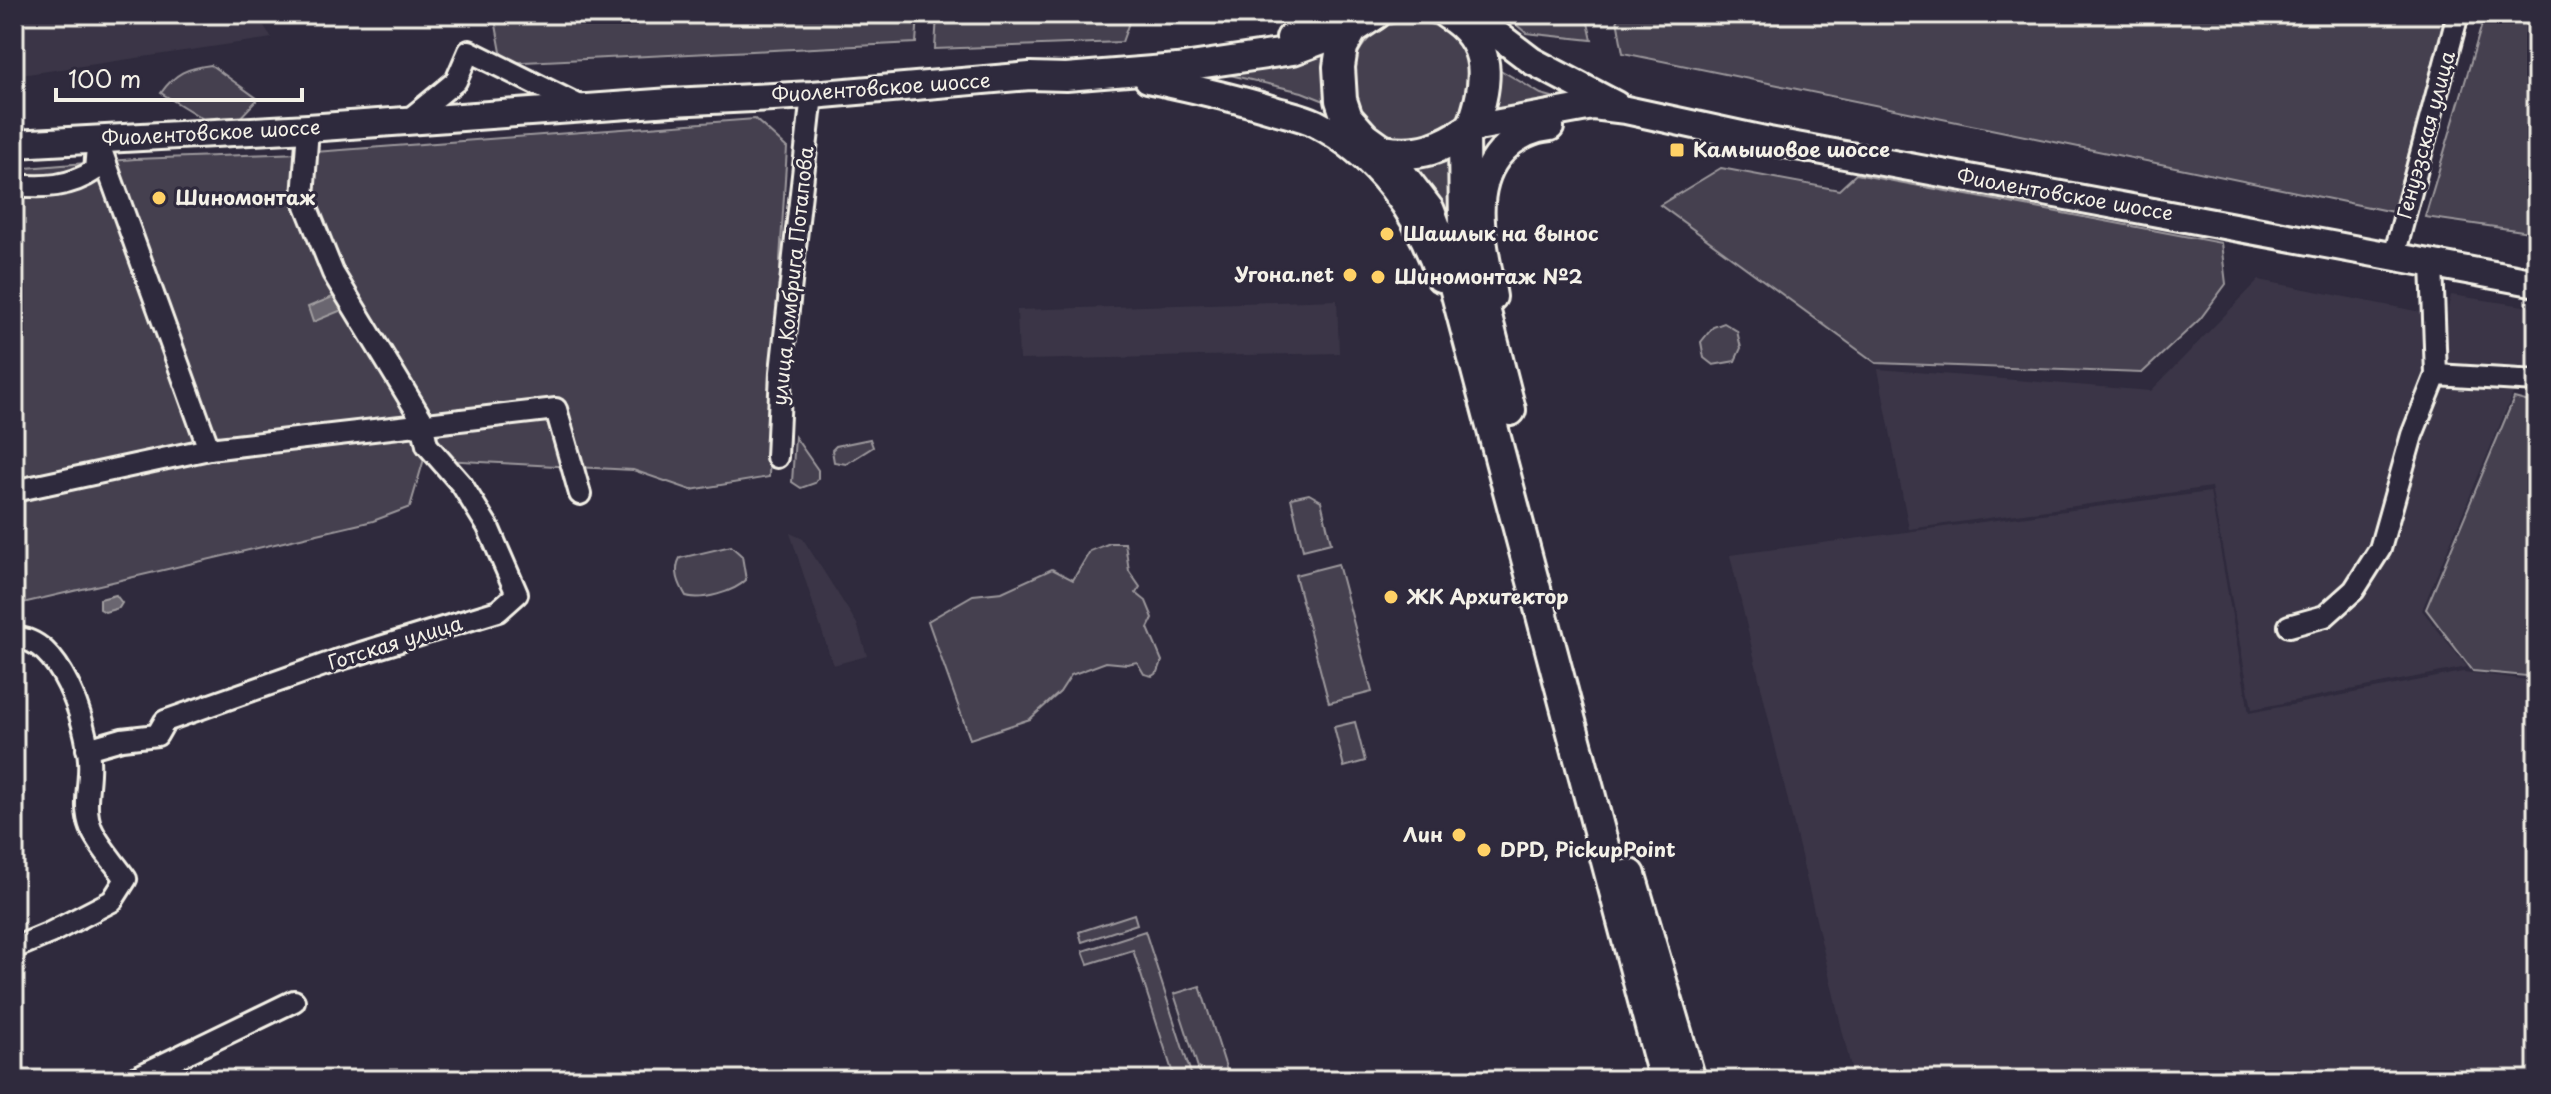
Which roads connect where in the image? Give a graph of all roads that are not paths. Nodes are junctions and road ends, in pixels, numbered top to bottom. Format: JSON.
{"nodes":[{"id":1,"x":1448,"y":14,"type":"edge"},
{"id":2,"x":2458,"y":14,"type":"edge"},
{"id":3,"x":1353,"y":19,"type":"edge"},
{"id":4,"x":1472,"y":26,"type":"edge"},
{"id":5,"x":1177,"y":68,"type":"junction"},
{"id":6,"x":1121,"y":73,"type":"junction"},
{"id":7,"x":812,"y":95,"type":"junction"},
{"id":8,"x":1593,"y":106,"type":"junction"},
{"id":9,"x":585,"y":109,"type":"junction"},
{"id":10,"x":1626,"y":110,"type":"junction"},
{"id":11,"x":1347,"y":118,"type":"junction"},
{"id":12,"x":407,"y":121,"type":"junction"},
{"id":13,"x":1691,"y":124,"type":"junction"},
{"id":14,"x":308,"y":128,"type":"junction"},
{"id":15,"x":1468,"y":131,"type":"junction"},
{"id":16,"x":97,"y":139,"type":"junction"},
{"id":17,"x":14,"y":144,"type":"edge"},
{"id":18,"x":1383,"y":151,"type":"junction"},
{"id":19,"x":14,"y":185,"type":"edge"},
{"id":20,"x":2394,"y":256,"type":"junction"},
{"id":21,"x":2432,"y":263,"type":"junction"},
{"id":22,"x":2537,"y":283,"type":"edge"},
{"id":23,"x":1472,"y":352,"type":"junction"},
{"id":24,"x":2436,"y":375,"type":"junction"},
{"id":25,"x":1501,"y":376,"type":"junction"},
{"id":26,"x":2537,"y":381,"type":"edge"},
{"id":27,"x":422,"y":425,"type":"junction"},
{"id":28,"x":209,"y":449,"type":"junction"},
{"id":29,"x":777,"y":457,"type":"dead end"},
{"id":30,"x":14,"y":491,"type":"edge"},
{"id":31,"x":580,"y":494,"type":"dead end"},
{"id":32,"x":2289,"y":626,"type":"dead end"},
{"id":33,"x":14,"y":638,"type":"edge"},
{"id":34,"x":87,"y":749,"type":"junction"},
{"id":35,"x":14,"y":948,"type":"edge"},
{"id":36,"x":294,"y":1001,"type":"dead end"},
{"id":37,"x":131,"y":1080,"type":"edge"},
{"id":38,"x":1665,"y":1080,"type":"edge"},
{"id":39,"x":1690,"y":1080,"type":"edge"}],
"edges":[{"from":1,"to":4,"type":"main road"},
{"from":2,"to":20,"type":"street","name":"Генуэзская улица"},
{"from":3,"to":5,"type":"main road","name":"Фиолентовское шоссе"},
{"from":3,"to":11,"type":"main road"},
{"from":4,"to":8,"type":"main road","name":"Фиолентовское шоссе"},
{"from":4,"to":10,"type":"main road"},
{"from":4,"to":15,"type":"main road"},
{"from":5,"to":6,"type":"main road","name":"Фиолентовское шоссе"},
{"from":5,"to":11,"type":"main road","name":"Фиолентовское шоссе"},
{"from":6,"to":7,"type":"main road","name":"Фиолентовское шоссе"},
{"from":6,"to":23,"type":"main road"},
{"from":7,"to":9,"type":"main road","name":"Фиолентовское шоссе"},
{"from":7,"to":29,"type":"street","name":"улица Комбрига Потапова"},
{"from":8,"to":10,"type":"main road","name":"Фиолентовское шоссе"},
{"from":8,"to":15,"type":"main road","name":"Фиолентовское шоссе"},
{"from":9,"to":12,"type":"main road","name":"Фиолентовское шоссе"},
{"from":9,"to":12,"type":"street"},
{"from":10,"to":13,"type":"main road","name":"Фиолентовское шоссе"},
{"from":11,"to":18,"type":"main road"},
{"from":12,"to":14,"type":"main road","name":"Фиолентовское шоссе"},
{"from":13,"to":20,"type":"main road","name":"Фиолентовское шоссе"},
{"from":13,"to":25,"type":"main road"},
{"from":14,"to":16,"type":"main road","name":"Фиолентовское шоссе"},
{"from":14,"to":27,"type":"street","name":"Готская улица"},
{"from":15,"to":18,"type":"main road"},
{"from":15,"to":25,"type":"main road"},
{"from":16,"to":17,"type":"main road","name":"Фиолентовское шоссе"},
{"from":16,"to":19,"type":"street"},
{"from":16,"to":28,"type":"street"},
{"from":18,"to":23,"type":"main road"},
{"from":20,"to":21,"type":"main road","name":"Фиолентовское шоссе"},
{"from":21,"to":22,"type":"main road","name":"Фиолентовское шоссе"},
{"from":21,"to":24,"type":"street"},
{"from":23,"to":38,"type":"main road"},
{"from":24,"to":26,"type":"street"},
{"from":24,"to":32,"type":"street"},
{"from":25,"to":39,"type":"main road"},
{"from":27,"to":28,"type":"street"},
{"from":27,"to":31,"type":"street"},
{"from":27,"to":34,"type":"street","name":"Готская улица"},
{"from":28,"to":30,"type":"street"},
{"from":33,"to":34,"type":"street"},
{"from":34,"to":35,"type":"street"},
{"from":36,"to":37,"type":"street"}]}
